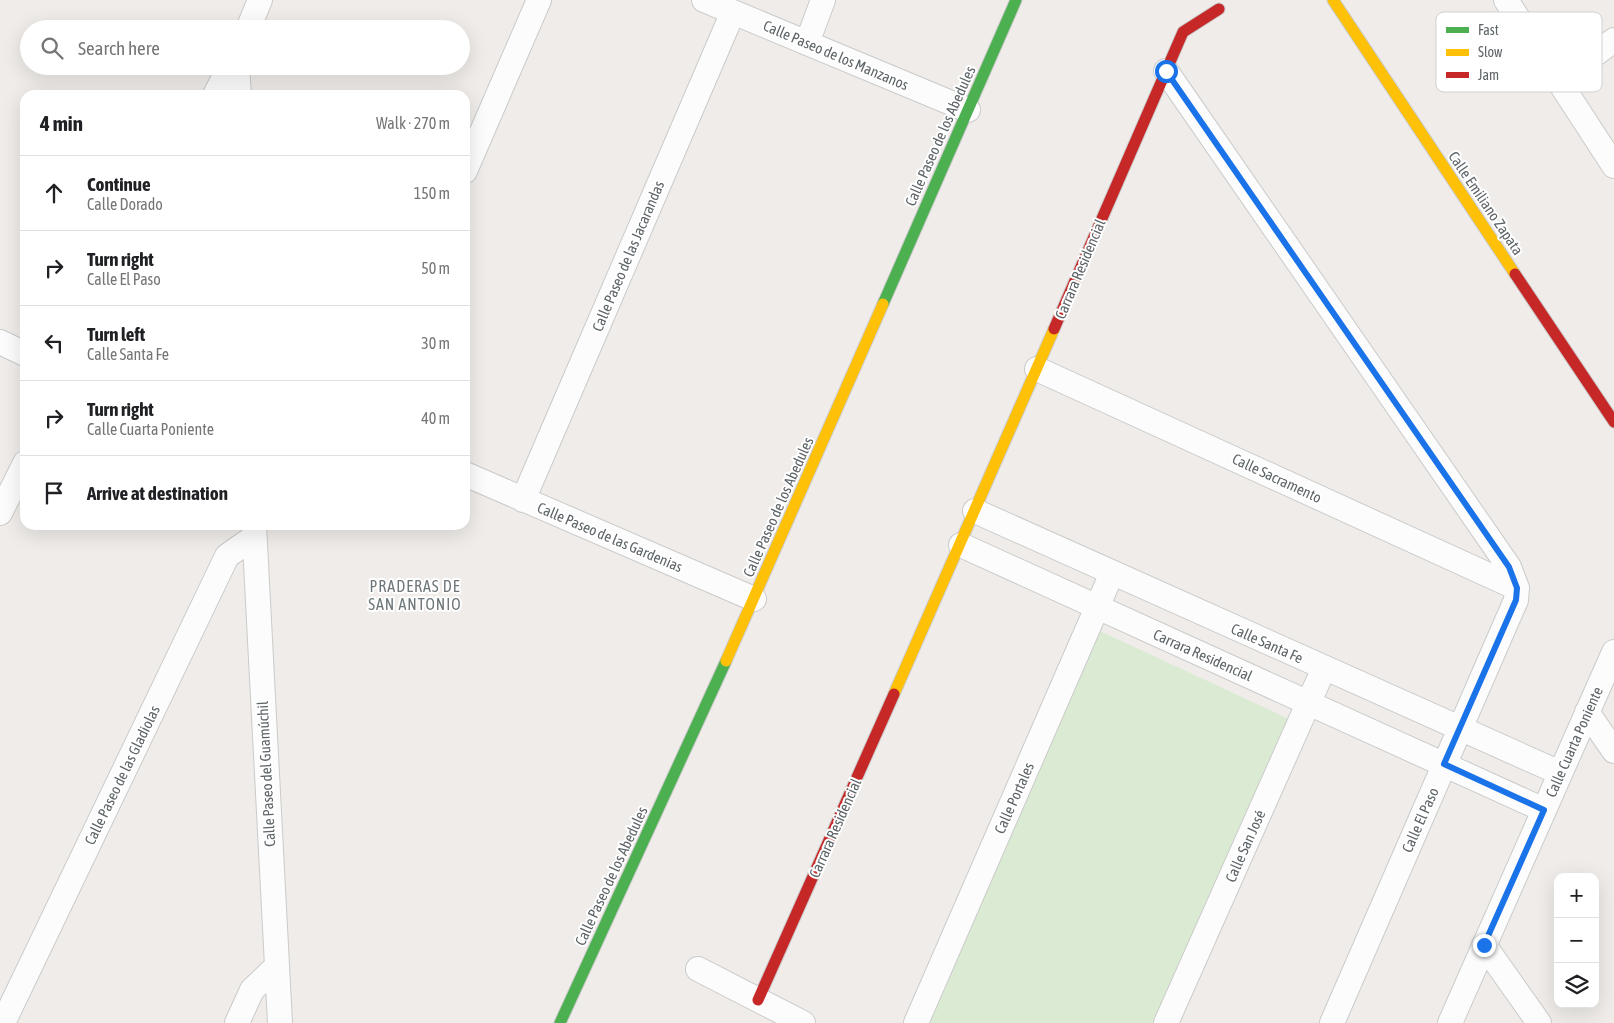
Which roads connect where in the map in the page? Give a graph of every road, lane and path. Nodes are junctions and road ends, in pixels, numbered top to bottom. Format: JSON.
{"nodes":[{"id":1,"x":260,"y":0,"type":"edge"},
{"id":2,"x":539,"y":0,"type":"edge"},
{"id":3,"x":704,"y":0,"type":"edge"},
{"id":4,"x":823,"y":0,"type":"edge"},
{"id":5,"x":1016,"y":0,"type":"edge"},
{"id":6,"x":1333,"y":0,"type":"edge"},
{"id":7,"x":1506,"y":0,"type":"edge"},
{"id":8,"x":1219,"y":9,"type":"dead end"},
{"id":9,"x":733,"y":12,"type":"junction"},
{"id":10,"x":1514,"y":12,"type":"edge"},
{"id":11,"x":252,"y":20,"type":"edge"},
{"id":12,"x":1614,"y":40,"type":"edge"},
{"id":13,"x":807,"y":43,"type":"junction"},
{"id":14,"x":1602,"y":49,"type":"edge"},
{"id":15,"x":1166,"y":71,"type":"junction"},
{"id":16,"x":225,"y":75,"type":"edge"},
{"id":17,"x":238,"y":75,"type":"edge"},
{"id":18,"x":218,"y":90,"type":"edge"},
{"id":19,"x":239,"y":90,"type":"edge"},
{"id":20,"x":1566,"y":92,"type":"edge"},
{"id":21,"x":968,"y":110,"type":"junction"},
{"id":22,"x":470,"y":159,"type":"edge"},
{"id":23,"x":1614,"y":166,"type":"edge"},
{"id":24,"x":0,"y":342,"type":"edge"},
{"id":25,"x":20,"y":352,"type":"edge"},
{"id":26,"x":1037,"y":369,"type":"junction"},
{"id":27,"x":1614,"y":422,"type":"edge"},
{"id":28,"x":20,"y":473,"type":"edge"},
{"id":29,"x":470,"y":476,"type":"edge"},
{"id":30,"x":523,"y":500,"type":"junction"},
{"id":31,"x":975,"y":511,"type":"junction"},
{"id":32,"x":0,"y":513,"type":"edge"},
{"id":33,"x":254,"y":531,"type":"edge"},
{"id":34,"x":961,"y":545,"type":"junction"},
{"id":35,"x":1112,"y":573,"type":"junction"},
{"id":36,"x":1517,"y":588,"type":"junction"},
{"id":37,"x":754,"y":599,"type":"junction"},
{"id":38,"x":1097,"y":607,"type":"junction"},
{"id":39,"x":1614,"y":652,"type":"edge"},
{"id":40,"x":1324,"y":668,"type":"junction"},
{"id":41,"x":1309,"y":703,"type":"junction"},
{"id":42,"x":1587,"y":712,"type":"junction"},
{"id":43,"x":1460,"y":729,"type":"junction"},
{"id":44,"x":1614,"y":751,"type":"edge"},
{"id":45,"x":1444,"y":764,"type":"junction"},
{"id":46,"x":1560,"y":773,"type":"junction"},
{"id":47,"x":1544,"y":810,"type":"junction"},
{"id":48,"x":1484,"y":945,"type":"junction"},
{"id":49,"x":276,"y":967,"type":"junction"},
{"id":50,"x":698,"y":969,"type":"dead end"},
{"id":51,"x":758,"y":1000,"type":"junction"},
{"id":52,"x":3,"y":1023,"type":"edge"},
{"id":53,"x":237,"y":1023,"type":"edge"},
{"id":54,"x":280,"y":1023,"type":"edge"},
{"id":55,"x":560,"y":1023,"type":"edge"},
{"id":56,"x":803,"y":1023,"type":"edge"},
{"id":57,"x":916,"y":1023,"type":"edge"},
{"id":58,"x":1166,"y":1023,"type":"edge"},
{"id":59,"x":1332,"y":1023,"type":"edge"},
{"id":60,"x":1450,"y":1023,"type":"edge"},
{"id":61,"x":1539,"y":1023,"type":"edge"}],
"edges":[{"from":1,"to":11,"type":"street"},
{"from":2,"to":22,"type":"street"},
{"from":3,"to":9,"type":"street","name":"Calle Paseo de los Manzanos"},
{"from":4,"to":13,"type":"street"},
{"from":5,"to":21,"type":"street","name":"Calle Paseo de los Abedules"},
{"from":6,"to":27,"type":"street","name":"Calle Emiliano Zapata"},
{"from":7,"to":10,"type":"street"},
{"from":8,"to":15,"type":"street","name":"Carrara Residencial"},
{"from":9,"to":13,"type":"street","name":"Calle Paseo de los Manzanos"},
{"from":9,"to":30,"type":"street","name":"Calle Paseo de las Jacarandas"},
{"from":12,"to":14,"type":"street"},
{"from":13,"to":21,"type":"street","name":"Calle Paseo de los Manzanos"},
{"from":15,"to":26,"type":"street","name":"Carrara Residencial"},
{"from":15,"to":36,"type":"street"},
{"from":16,"to":18,"type":"street"},
{"from":17,"to":19,"type":"street"},
{"from":20,"to":23,"type":"street"},
{"from":21,"to":37,"type":"street","name":"Calle Paseo de los Abedules"},
{"from":24,"to":25,"type":"street"},
{"from":26,"to":31,"type":"street","name":"Carrara Residencial"},
{"from":26,"to":36,"type":"street","name":"Calle Sacramento"},
{"from":28,"to":32,"type":"street"},
{"from":29,"to":30,"type":"street","name":"Calle Paseo de las Gardenias"},
{"from":30,"to":37,"type":"street","name":"Calle Paseo de las Gardenias"},
{"from":31,"to":34,"type":"street","name":"Carrara Residencial"},
{"from":31,"to":35,"type":"street","name":"Calle Santa Fe"},
{"from":33,"to":49,"type":"street","name":"Calle Paseo del Guamúchil"},
{"from":33,"to":52,"type":"street","name":"Calle Paseo de las Gladiolas"},
{"from":34,"to":38,"type":"street","name":"Carrara Residencial"},
{"from":34,"to":51,"type":"street","name":"Carrara Residencial"},
{"from":35,"to":38,"type":"street","name":"Calle Portales"},
{"from":35,"to":40,"type":"street","name":"Calle Santa Fe"},
{"from":36,"to":43,"type":"street","name":"Calle El Paso"},
{"from":37,"to":55,"type":"street","name":"Calle Paseo de los Abedules"},
{"from":38,"to":41,"type":"street","name":"Carrara Residencial"},
{"from":38,"to":57,"type":"street","name":"Calle Portales"},
{"from":39,"to":42,"type":"street","name":"Calle Cuarta Poniente"},
{"from":40,"to":41,"type":"street","name":"Calle San José"},
{"from":40,"to":43,"type":"street","name":"Calle Santa Fe"},
{"from":41,"to":45,"type":"street","name":"Carrara Residencial"},
{"from":41,"to":58,"type":"street","name":"Calle San José"},
{"from":42,"to":44,"type":"street"},
{"from":42,"to":46,"type":"street","name":"Calle Cuarta Poniente"},
{"from":43,"to":45,"type":"street","name":"Calle El Paso"},
{"from":43,"to":46,"type":"street","name":"Calle Santa Fe"},
{"from":45,"to":47,"type":"street"},
{"from":45,"to":59,"type":"street","name":"Calle El Paso"},
{"from":46,"to":47,"type":"street","name":"Calle Cuarta Poniente"},
{"from":47,"to":48,"type":"street","name":"Calle Cuarta Poniente"},
{"from":48,"to":60,"type":"street","name":"Calle Cuarta Poniente"},
{"from":48,"to":61,"type":"street"},
{"from":49,"to":53,"type":"street"},
{"from":49,"to":54,"type":"street","name":"Calle Paseo del Guamúchil"},
{"from":50,"to":51,"type":"street"},
{"from":51,"to":56,"type":"street"}]}
